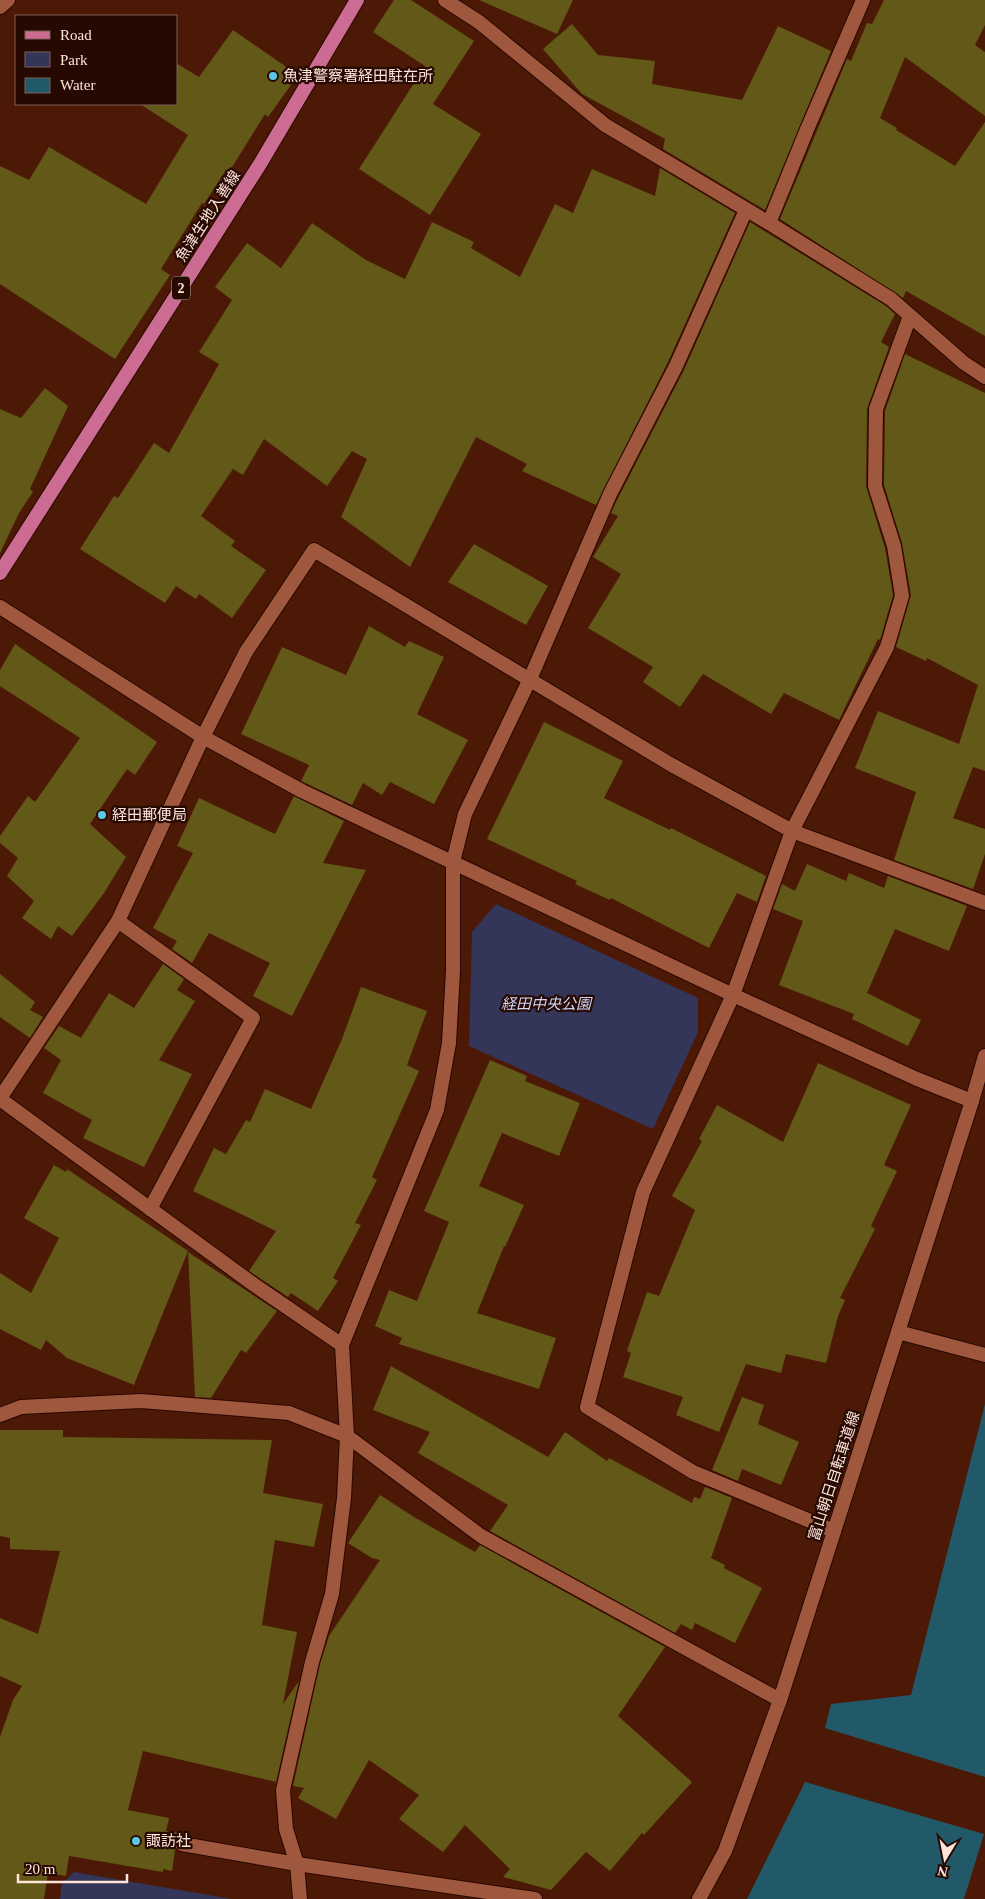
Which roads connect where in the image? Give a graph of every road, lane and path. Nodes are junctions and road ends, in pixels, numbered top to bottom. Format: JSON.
{"nodes":[{"id":1,"x":8,"y":0,"type":"edge"},
{"id":2,"x":357,"y":0,"type":"edge"},
{"id":3,"x":446,"y":0,"type":"edge"},
{"id":4,"x":863,"y":0,"type":"edge"},
{"id":5,"x":0,"y":7,"type":"edge"},
{"id":6,"x":746,"y":210,"type":"junction"},
{"id":7,"x":770,"y":223,"type":"junction"},
{"id":8,"x":910,"y":316,"type":"junction"},
{"id":9,"x":985,"y":377,"type":"edge"},
{"id":10,"x":0,"y":573,"type":"edge"},
{"id":11,"x":0,"y":608,"type":"edge"},
{"id":12,"x":530,"y":679,"type":"junction"},
{"id":13,"x":203,"y":737,"type":"junction"},
{"id":14,"x":792,"y":830,"type":"junction"},
{"id":15,"x":453,"y":862,"type":"junction"},
{"id":16,"x":985,"y":903,"type":"edge"},
{"id":17,"x":118,"y":922,"type":"junction"},
{"id":18,"x":733,"y":995,"type":"junction"},
{"id":19,"x":985,"y":1056,"type":"edge"},
{"id":20,"x":0,"y":1098,"type":"edge"},
{"id":21,"x":972,"y":1100,"type":"junction"},
{"id":22,"x":150,"y":1209,"type":"junction"},
{"id":23,"x":898,"y":1332,"type":"junction"},
{"id":24,"x":342,"y":1345,"type":"junction"},
{"id":25,"x":985,"y":1355,"type":"edge"},
{"id":26,"x":0,"y":1415,"type":"edge"},
{"id":27,"x":347,"y":1436,"type":"junction"},
{"id":28,"x":834,"y":1531,"type":"junction"},
{"id":29,"x":780,"y":1700,"type":"junction"},
{"id":30,"x":182,"y":1844,"type":"dead end"},
{"id":31,"x":297,"y":1864,"type":"junction"},
{"id":32,"x":300,"y":1899,"type":"edge"},
{"id":33,"x":536,"y":1899,"type":"edge"},
{"id":34,"x":699,"y":1899,"type":"edge"}],
"edges":[{"from":1,"to":5,"type":"street"},
{"from":2,"to":10,"type":"main road","name":"魚津生地入善線","number":"2"},
{"from":3,"to":6,"type":"street"},
{"from":4,"to":7,"type":"street"},
{"from":6,"to":7,"type":"street"},
{"from":6,"to":12,"type":"street"},
{"from":7,"to":8,"type":"street"},
{"from":8,"to":9,"type":"street"},
{"from":8,"to":14,"type":"street"},
{"from":11,"to":13,"type":"street"},
{"from":12,"to":13,"type":"street"},
{"from":12,"to":14,"type":"street"},
{"from":12,"to":15,"type":"street"},
{"from":13,"to":15,"type":"street"},
{"from":13,"to":17,"type":"street"},
{"from":14,"to":16,"type":"street"},
{"from":14,"to":18,"type":"street"},
{"from":15,"to":18,"type":"street"},
{"from":15,"to":24,"type":"street"},
{"from":17,"to":20,"type":"street"},
{"from":17,"to":22,"type":"street"},
{"from":18,"to":21,"type":"street"},
{"from":18,"to":28,"type":"street"},
{"from":19,"to":21,"type":"street","name":"富山朝日自転車道線"},
{"from":20,"to":22,"type":"street"},
{"from":21,"to":23,"type":"street","name":"富山朝日自転車道線"},
{"from":22,"to":24,"type":"street"},
{"from":23,"to":25,"type":"street"},
{"from":23,"to":28,"type":"street","name":"富山朝日自転車道線"},
{"from":24,"to":27,"type":"street"},
{"from":26,"to":27,"type":"street"},
{"from":27,"to":29,"type":"street"},
{"from":27,"to":31,"type":"street"},
{"from":28,"to":29,"type":"street","name":"富山朝日自転車道線"},
{"from":29,"to":34,"type":"street","name":"富山朝日自転車道線"},
{"from":30,"to":31,"type":"street"},
{"from":31,"to":32,"type":"street"},
{"from":31,"to":33,"type":"street"}]}
